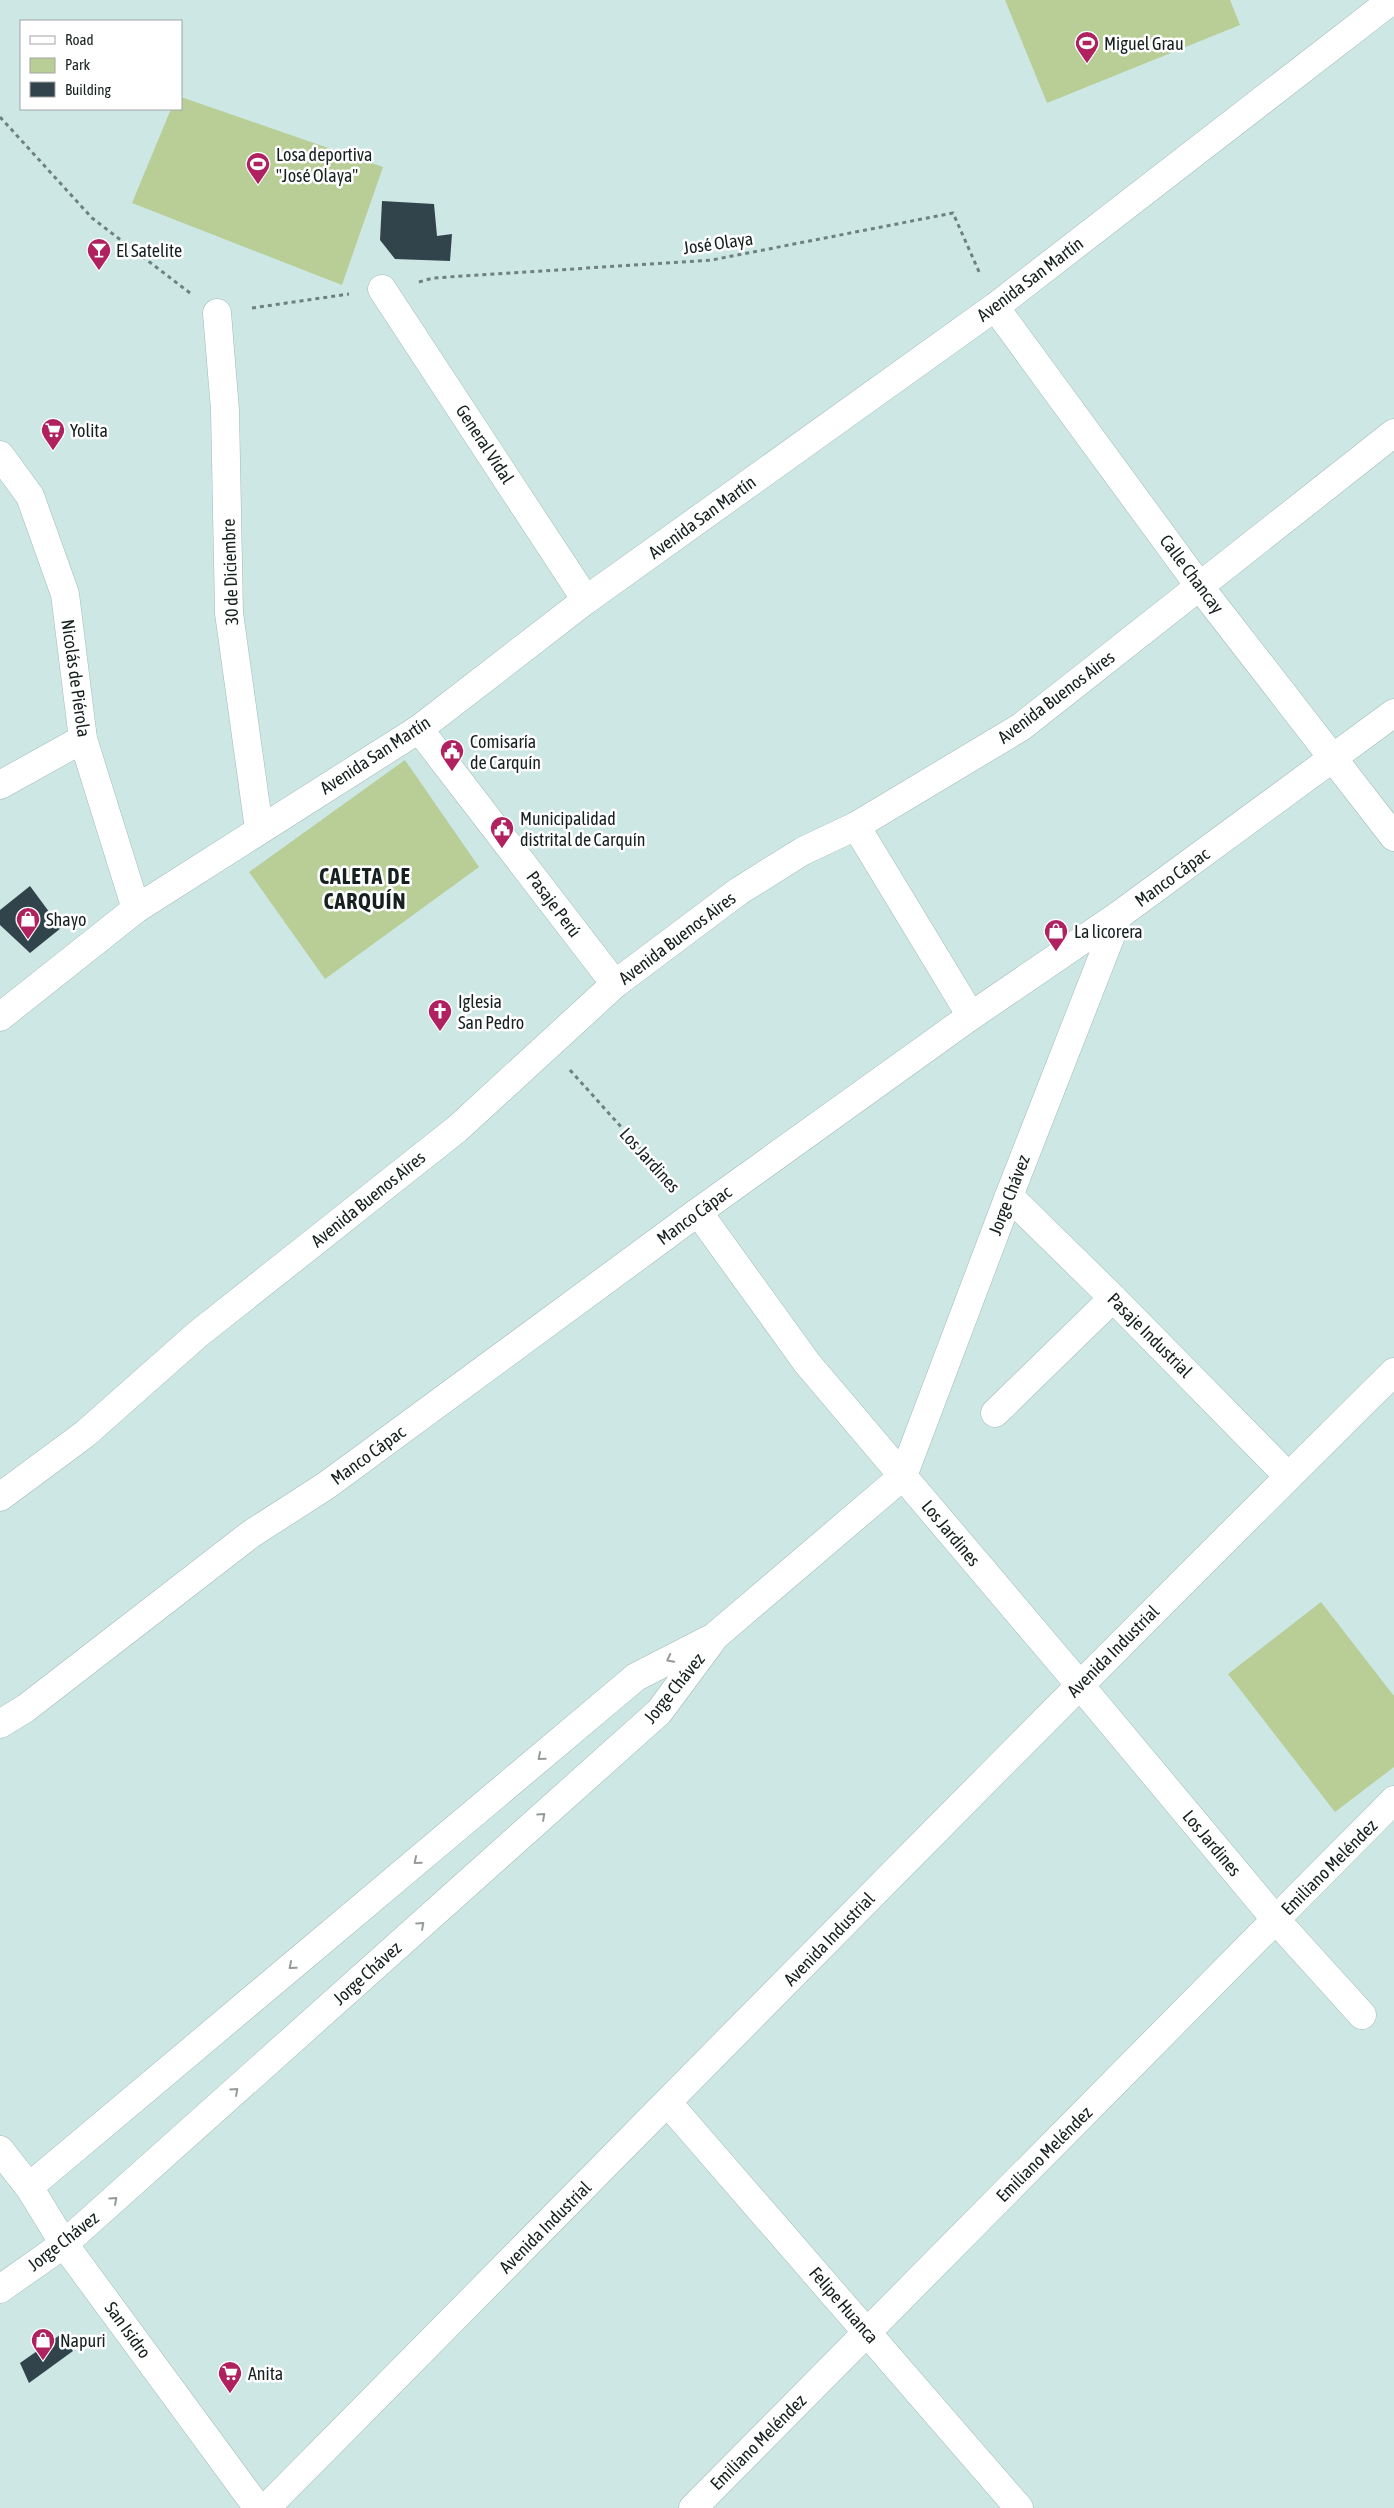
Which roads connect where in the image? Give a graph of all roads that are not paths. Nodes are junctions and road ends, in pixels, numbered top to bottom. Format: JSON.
{"nodes":[{"id":1,"x":1392,"y":0,"type":"edge"},
{"id":2,"x":382,"y":290,"type":"road end"},
{"id":3,"x":995,"y":307,"type":"junction"},
{"id":4,"x":217,"y":314,"type":"road end"},
{"id":5,"x":1394,"y":433,"type":"edge"},
{"id":6,"x":0,"y":455,"type":"edge"},
{"id":7,"x":1200,"y":587,"type":"junction"},
{"id":8,"x":586,"y":600,"type":"junction"},
{"id":9,"x":1394,"y":713,"type":"edge"},
{"id":10,"x":420,"y":729,"type":"junction"},
{"id":11,"x":83,"y":739,"type":"junction"},
{"id":12,"x":1332,"y":758,"type":"junction"},
{"id":13,"x":0,"y":785,"type":"edge"},
{"id":14,"x":856,"y":826,"type":"junction"},
{"id":15,"x":259,"y":829,"type":"junction"},
{"id":16,"x":1394,"y":837,"type":"edge"},
{"id":17,"x":136,"y":909,"type":"junction"},
{"id":18,"x":1119,"y":915,"type":"junction"},
{"id":19,"x":615,"y":984,"type":"junction"},
{"id":20,"x":0,"y":1016,"type":"edge"},
{"id":21,"x":971,"y":1016,"type":"junction"},
{"id":22,"x":1009,"y":1196,"type":"junction"},
{"id":23,"x":698,"y":1212,"type":"junction"},
{"id":24,"x":1113,"y":1298,"type":"junction"},
{"id":25,"x":1394,"y":1372,"type":"edge"},
{"id":26,"x":995,"y":1413,"type":"dead end"},
{"id":27,"x":903,"y":1476,"type":"junction"},
{"id":28,"x":1288,"y":1476,"type":"junction"},
{"id":29,"x":0,"y":1497,"type":"edge"},
{"id":30,"x":714,"y":1637,"type":"junction"},
{"id":31,"x":1080,"y":1684,"type":"junction"},
{"id":32,"x":0,"y":1724,"type":"edge"},
{"id":33,"x":1394,"y":1800,"type":"edge"},
{"id":34,"x":1276,"y":1920,"type":"junction"},
{"id":35,"x":1362,"y":2015,"type":"dead end"},
{"id":36,"x":668,"y":2103,"type":"junction"},
{"id":37,"x":0,"y":2150,"type":"edge"},
{"id":38,"x":29,"y":2187,"type":"junction"},
{"id":39,"x":64,"y":2244,"type":"junction"},
{"id":40,"x":0,"y":2289,"type":"edge"},
{"id":41,"x":867,"y":2332,"type":"junction"},
{"id":42,"x":258,"y":2508,"type":"edge"},
{"id":43,"x":266,"y":2508,"type":"edge"},
{"id":44,"x":692,"y":2508,"type":"edge"},
{"id":45,"x":1019,"y":2508,"type":"edge"}],
"edges":[{"from":1,"to":3,"type":"street","name":"Avenida San Martín"},
{"from":2,"to":8,"type":"street","name":"General Vidal"},
{"from":3,"to":7,"type":"street","name":"Calle Chancay"},
{"from":3,"to":8,"type":"street","name":"Avenida San Martín"},
{"from":4,"to":15,"type":"street","name":"30 de Diciembre"},
{"from":5,"to":7,"type":"street","name":"Avenida Buenos Aires"},
{"from":6,"to":11,"type":"street","name":"Nicolás de Piérola"},
{"from":7,"to":12,"type":"street","name":"Calle Chancay"},
{"from":7,"to":14,"type":"street","name":"Avenida Buenos Aires"},
{"from":8,"to":10,"type":"street","name":"Avenida San Martín"},
{"from":9,"to":12,"type":"street","name":"Manco Cápac"},
{"from":10,"to":15,"type":"street","name":"Avenida San Martín"},
{"from":10,"to":19,"type":"street","name":"Pasaje Perú"},
{"from":11,"to":13,"type":"street"},
{"from":11,"to":17,"type":"street","name":"Nicolás de Piérola"},
{"from":12,"to":16,"type":"street","name":"Calle Chancay"},
{"from":12,"to":18,"type":"street","name":"Manco Cápac"},
{"from":14,"to":19,"type":"street","name":"Avenida Buenos Aires"},
{"from":14,"to":21,"type":"street"},
{"from":15,"to":17,"type":"street","name":"Avenida San Martín"},
{"from":17,"to":20,"type":"street","name":"Avenida San Martín"},
{"from":18,"to":21,"type":"street","name":"Manco Cápac"},
{"from":18,"to":22,"type":"street","name":"Jorge Chávez"},
{"from":19,"to":29,"type":"street","name":"Avenida Buenos Aires"},
{"from":21,"to":23,"type":"street","name":"Manco Cápac"},
{"from":22,"to":24,"type":"street","name":"Pasaje Industrial"},
{"from":22,"to":27,"type":"street","name":"Jorge Chávez"},
{"from":23,"to":27,"type":"street","name":"Los Jardines"},
{"from":23,"to":32,"type":"street","name":"Manco Cápac"},
{"from":24,"to":26,"type":"street"},
{"from":24,"to":28,"type":"street","name":"Pasaje Industrial"},
{"from":25,"to":28,"type":"street","name":"Avenida Industrial"},
{"from":27,"to":30,"type":"street"},
{"from":27,"to":31,"type":"street","name":"Los Jardines"},
{"from":28,"to":31,"type":"street","name":"Avenida Industrial"},
{"from":30,"to":38,"type":"street","one_way":true},
{"from":39,"to":30,"type":"street","name":"Jorge Chávez","one_way":true},
{"from":31,"to":34,"type":"street","name":"Los Jardines"},
{"from":31,"to":36,"type":"street","name":"Avenida Industrial"},
{"from":33,"to":34,"type":"street","name":"Emiliano Meléndez"},
{"from":34,"to":35,"type":"street","name":"Los Jardines"},
{"from":34,"to":41,"type":"street","name":"Emiliano Meléndez"},
{"from":36,"to":41,"type":"street","name":"Felipe Huanca"},
{"from":36,"to":43,"type":"street","name":"Avenida Industrial"},
{"from":37,"to":38,"type":"street","name":"San Isidro"},
{"from":38,"to":39,"type":"street","name":"San Isidro"},
{"from":39,"to":40,"type":"street","name":"Jorge Chávez"},
{"from":39,"to":42,"type":"street","name":"San Isidro"},
{"from":41,"to":44,"type":"street","name":"Emiliano Meléndez"},
{"from":41,"to":45,"type":"street","name":"Felipe Huanca"}]}
